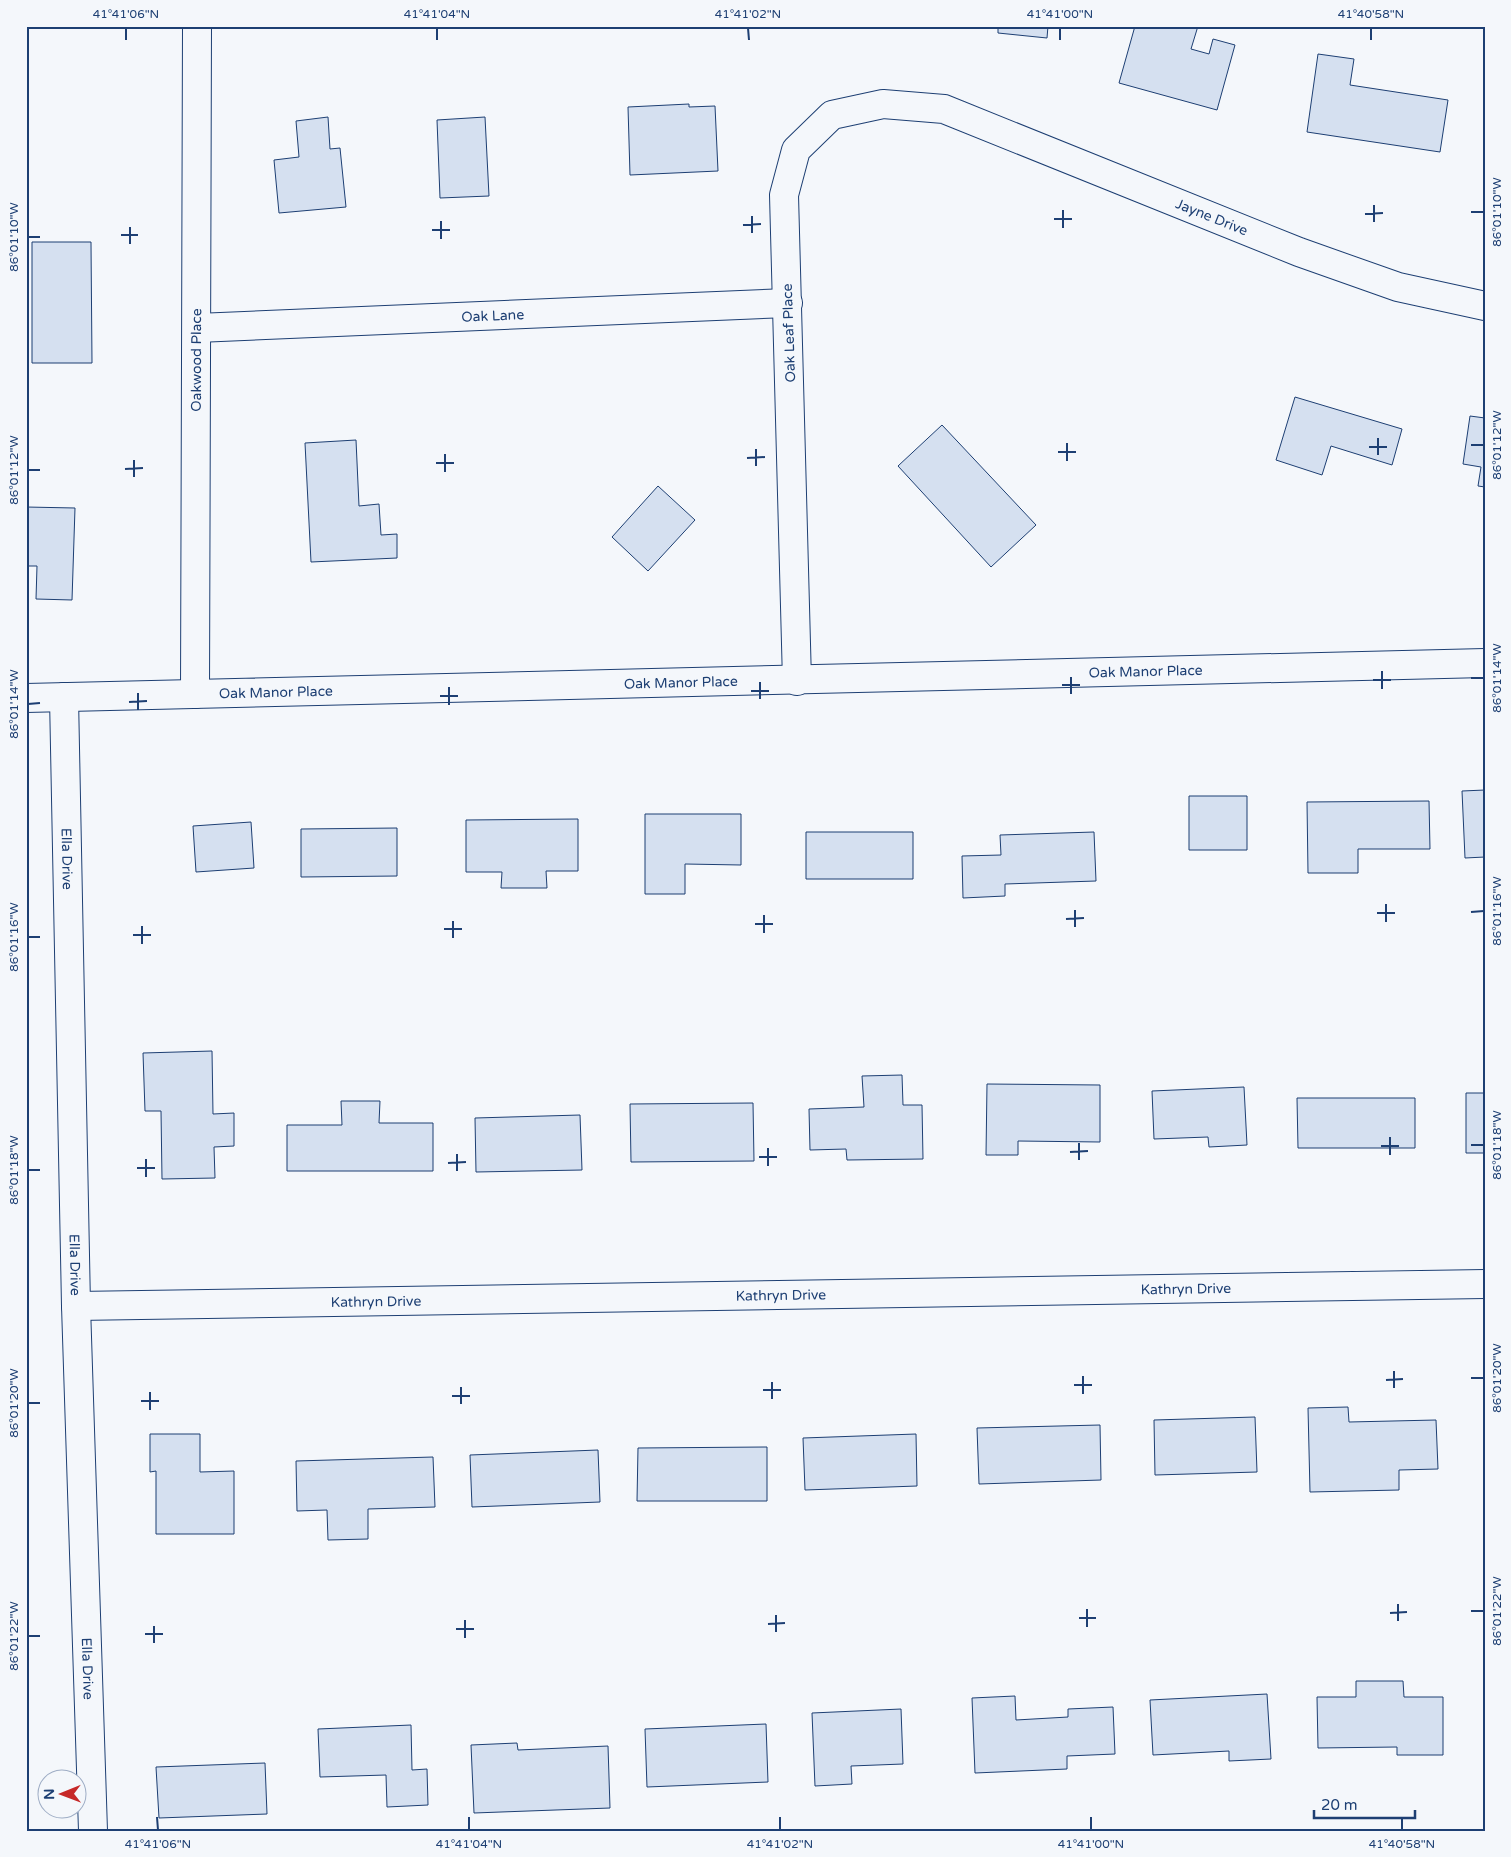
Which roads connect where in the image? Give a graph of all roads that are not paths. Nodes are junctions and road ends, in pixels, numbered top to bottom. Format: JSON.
{"nodes":[{"id":1,"x":197,"y":26,"type":"edge"},
{"id":2,"x":944,"y":109,"type":"joint"},
{"id":3,"x":788,"y":302,"type":"junction"},
{"id":4,"x":1485,"y":306,"type":"edge"},
{"id":5,"x":198,"y":328,"type":"junction"},
{"id":6,"x":1485,"y":663,"type":"edge"},
{"id":7,"x":797,"y":681,"type":"junction"},
{"id":8,"x":196,"y":694,"type":"junction"},
{"id":9,"x":64,"y":697,"type":"junction"},
{"id":10,"x":26,"y":698,"type":"edge"},
{"id":11,"x":1485,"y":1284,"type":"edge"},
{"id":12,"x":76,"y":1306,"type":"junction"},
{"id":13,"x":93,"y":1831,"type":"edge"}],
"edges":[{"from":1,"to":5,"type":"street","name":"Oakwood Place"},
{"from":2,"to":3,"type":"street","name":"Oak Leaf Place"},
{"from":2,"to":4,"type":"street","name":"Jayne Drive"},
{"from":3,"to":5,"type":"street","name":"Oak Lane"},
{"from":3,"to":7,"type":"street","name":"Oak Leaf Place"},
{"from":5,"to":8,"type":"street","name":"Oakwood Place"},
{"from":6,"to":7,"type":"street","name":"Oak Manor Place"},
{"from":7,"to":8,"type":"street","name":"Oak Manor Place"},
{"from":8,"to":9,"type":"street","name":"Oak Manor Place"},
{"from":9,"to":10,"type":"street","name":"Oak Manor Place"},
{"from":9,"to":12,"type":"street","name":"Ella Drive"},
{"from":11,"to":12,"type":"street","name":"Kathryn Drive"},
{"from":12,"to":13,"type":"street","name":"Ella Drive"}]}
